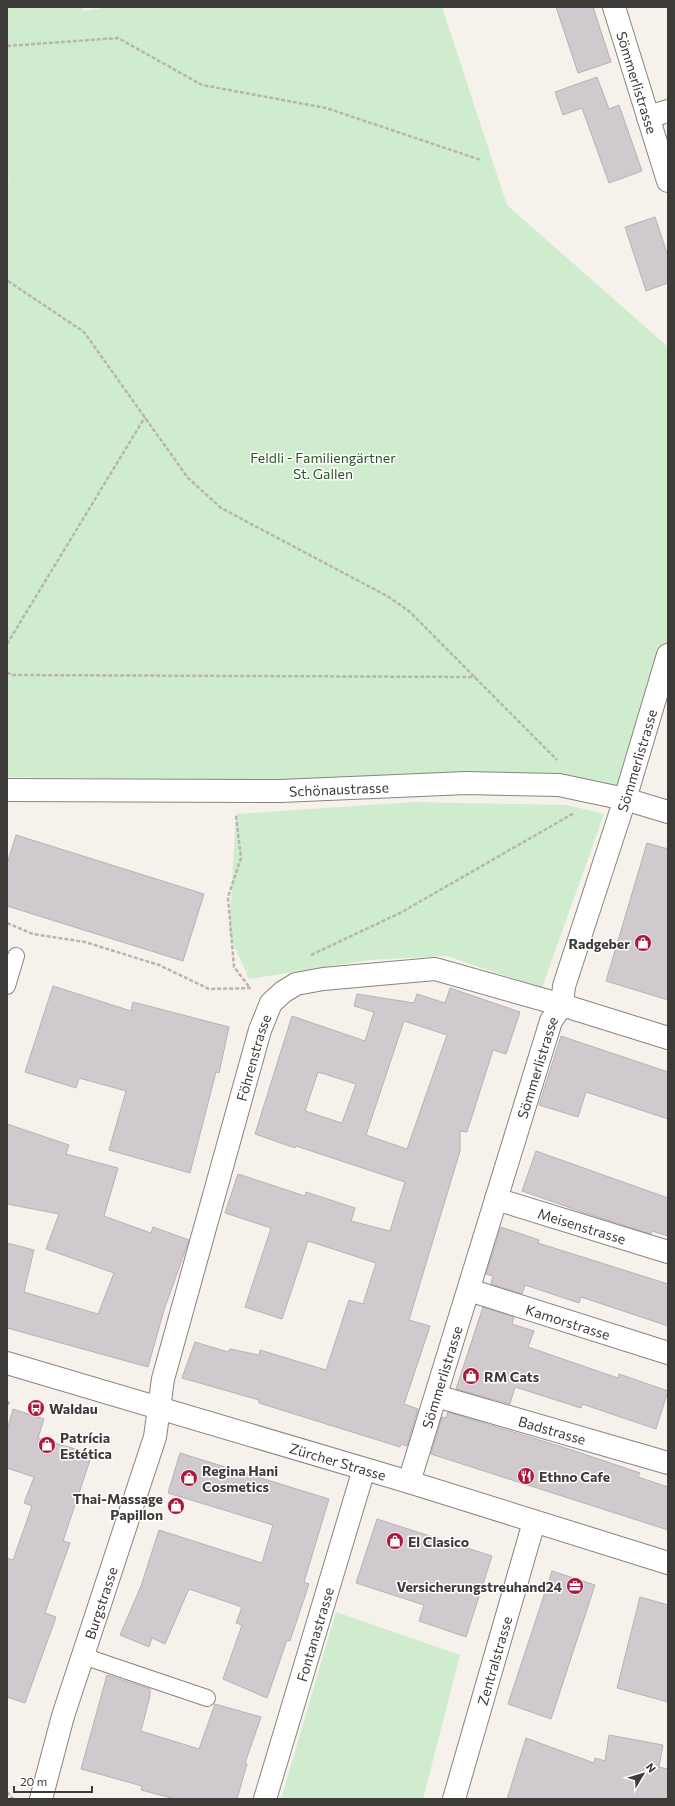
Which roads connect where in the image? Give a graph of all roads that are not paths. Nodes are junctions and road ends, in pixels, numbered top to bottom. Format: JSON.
{"nodes":[{"id":1,"x":614,"y":7,"type":"edge"},
{"id":2,"x":658,"y":114,"type":"edge"},
{"id":3,"x":668,"y":181,"type":"edge"},
{"id":4,"x":668,"y":655,"type":"edge"},
{"id":5,"x":7,"y":790,"type":"edge"},
{"id":6,"x":625,"y":799,"type":"junction"},
{"id":7,"x":668,"y":812,"type":"edge"},
{"id":8,"x":16,"y":956,"type":"dead end"},
{"id":9,"x":7,"y":986,"type":"edge"},
{"id":10,"x":562,"y":1005,"type":"junction"},
{"id":11,"x":668,"y":1038,"type":"edge"},
{"id":12,"x":496,"y":1199,"type":"junction"},
{"id":13,"x":668,"y":1252,"type":"edge"},
{"id":14,"x":469,"y":1290,"type":"junction"},
{"id":15,"x":668,"y":1353,"type":"edge"},
{"id":16,"x":7,"y":1363,"type":"edge"},
{"id":17,"x":436,"y":1396,"type":"junction"},
{"id":18,"x":159,"y":1407,"type":"junction"},
{"id":19,"x":668,"y":1463,"type":"edge"},
{"id":20,"x":364,"y":1469,"type":"junction"},
{"id":21,"x":409,"y":1482,"type":"junction"},
{"id":22,"x":534,"y":1522,"type":"junction"},
{"id":23,"x":668,"y":1563,"type":"edge"},
{"id":24,"x":83,"y":1656,"type":"junction"},
{"id":25,"x":207,"y":1698,"type":"dead end"},
{"id":26,"x":48,"y":1798,"type":"edge"},
{"id":27,"x":265,"y":1799,"type":"edge"},
{"id":28,"x":454,"y":1799,"type":"edge"}],
"edges":[{"from":1,"to":2,"type":"street","name":"Sömmerlistrasse"},
{"from":2,"to":3,"type":"street","name":"Sömmerlistrasse"},
{"from":4,"to":6,"type":"street","name":"Sömmerlistrasse"},
{"from":5,"to":6,"type":"street","name":"Schönaustrasse"},
{"from":6,"to":7,"type":"street","name":"Schönaustrasse"},
{"from":6,"to":10,"type":"street","name":"Sömmerlistrasse"},
{"from":8,"to":9,"type":"lane"},
{"from":10,"to":11,"type":"street","name":"Föhrenstrasse"},
{"from":10,"to":12,"type":"street","name":"Sömmerlistrasse"},
{"from":10,"to":18,"type":"street","name":"Föhrenstrasse"},
{"from":12,"to":13,"type":"street","name":"Meisenstrasse"},
{"from":12,"to":14,"type":"street","name":"Sömmerlistrasse"},
{"from":14,"to":15,"type":"street","name":"Kamorstrasse"},
{"from":14,"to":17,"type":"street","name":"Sömmerlistrasse"},
{"from":16,"to":18,"type":"street","name":"Zürcher Strasse"},
{"from":17,"to":19,"type":"street","name":"Badstrasse"},
{"from":17,"to":21,"type":"street","name":"Sömmerlistrasse"},
{"from":18,"to":20,"type":"street","name":"Zürcher Strasse"},
{"from":18,"to":24,"type":"street","name":"Burgstrasse"},
{"from":20,"to":21,"type":"street","name":"Zürcher Strasse"},
{"from":20,"to":27,"type":"street","name":"Fontanastrasse"},
{"from":21,"to":22,"type":"street","name":"Zürcher Strasse"},
{"from":22,"to":23,"type":"street","name":"Zürcher Strasse"},
{"from":22,"to":28,"type":"street","name":"Zentralstrasse"},
{"from":24,"to":25,"type":"lane"},
{"from":24,"to":26,"type":"street","name":"Burgstrasse"}]}
